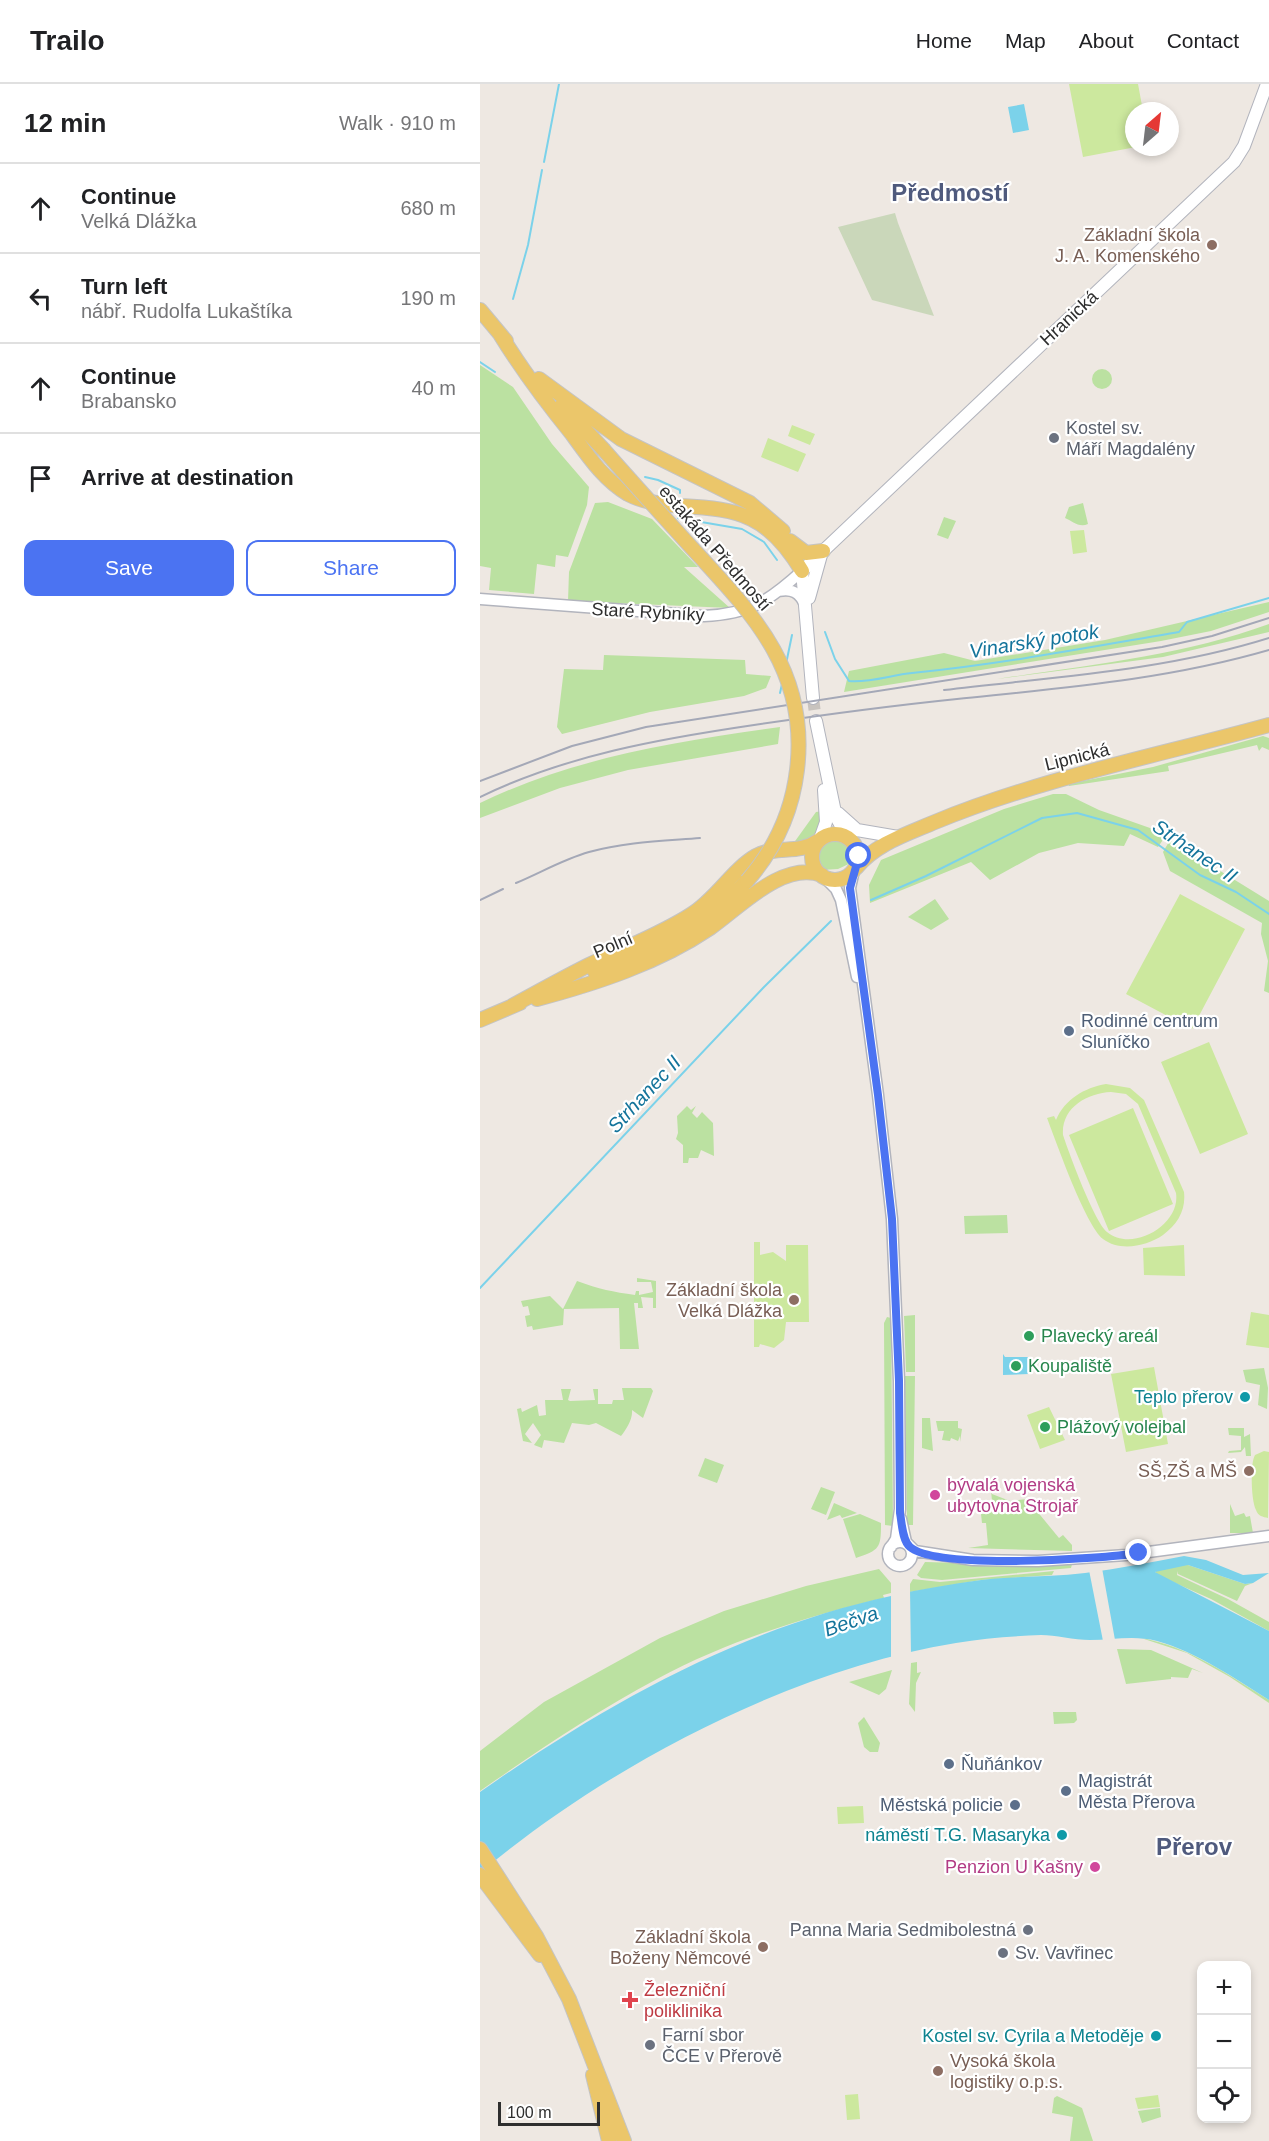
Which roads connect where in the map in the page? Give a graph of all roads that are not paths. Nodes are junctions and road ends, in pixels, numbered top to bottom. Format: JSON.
{"nodes":[{"id":1,"x":1267,"y":84,"type":"edge"},
{"id":2,"x":480,"y":310,"type":"edge"},
{"id":3,"x":500,"y":334,"type":"junction"},
{"id":4,"x":539,"y":379,"type":"junction"},
{"id":5,"x":790,"y":541,"type":"junction"},
{"id":6,"x":823,"y":551,"type":"junction"},
{"id":7,"x":802,"y":571,"type":"junction"},
{"id":8,"x":779,"y":591,"type":"junction"},
{"id":9,"x":480,"y":599,"type":"edge"},
{"id":10,"x":807,"y":611,"type":"junction"},
{"id":11,"x":813,"y":698,"type":"tunnel mouth"},
{"id":12,"x":816,"y":721,"type":"tunnel mouth"},
{"id":13,"x":1269,"y":725,"type":"edge"},
{"id":14,"x":824,"y":765,"type":"junction"},
{"id":15,"x":834,"y":809,"type":"junction"},
{"id":16,"x":898,"y":837,"type":"junction"},
{"id":17,"x":849,"y":838,"type":"junction"},
{"id":18,"x":819,"y":840,"type":"junction"},
{"id":19,"x":855,"y":869,"type":"junction"},
{"id":20,"x":823,"y":876,"type":"junction"},
{"id":21,"x":747,"y":882,"type":"joint"},
{"id":22,"x":864,"y":1003,"type":"junction"},
{"id":23,"x":512,"y":1006,"type":"junction"},
{"id":24,"x":480,"y":1020,"type":"edge"},
{"id":25,"x":900,"y":1513,"type":"junction"},
{"id":26,"x":1269,"y":1536,"type":"edge"},
{"id":27,"x":909,"y":1546,"type":"junction"},
{"id":28,"x":891,"y":1547,"type":"junction"},
{"id":29,"x":959,"y":1559,"type":"junction"},
{"id":30,"x":908,"y":1563,"type":"junction"},
{"id":31,"x":480,"y":1849,"type":"edge"},
{"id":32,"x":480,"y":1875,"type":"edge"},
{"id":33,"x":550,"y":1965,"type":"junction"},
{"id":34,"x":587,"y":2047,"type":"junction"},
{"id":35,"x":609,"y":2141,"type":"edge"},
{"id":36,"x":624,"y":2141,"type":"edge"}],
"edges":[{"from":1,"to":6,"type":"main road","name":"Hranická"},
{"from":2,"to":3,"type":"main road"},
{"from":3,"to":4,"type":"main road"},
{"from":3,"to":7,"type":"main road"},
{"from":4,"to":5,"type":"main road"},
{"from":4,"to":21,"type":"main road","name":"estakáda Předmostí","bridge":true},
{"from":5,"to":6,"type":"main road"},
{"from":5,"to":7,"type":"main road"},
{"from":6,"to":7,"type":"main road","name":"Hranická"},
{"from":6,"to":10,"type":"main road"},
{"from":7,"to":8,"type":"street","name":"Staré Rybníky"},
{"from":7,"to":10,"type":"main road"},
{"from":8,"to":9,"type":"street","name":"Staré Rybníky"},
{"from":8,"to":10,"type":"street"},
{"from":10,"to":11,"type":"main road"},
{"from":12,"to":14,"type":"main road"},
{"from":13,"to":16,"type":"main road","name":"Lipnická"},
{"from":14,"to":15,"type":"main road"},
{"from":14,"to":18,"type":"main road"},
{"from":15,"to":16,"type":"main road"},
{"from":15,"to":17,"type":"main road"},
{"from":16,"to":17,"type":"main road","name":"Lipnická"},
{"from":16,"to":19,"type":"main road","name":"Lipnická"},
{"from":17,"to":18,"type":"main road"},
{"from":17,"to":19,"type":"main road"},
{"from":18,"to":20,"type":"main road"},
{"from":18,"to":23,"type":"main road"},
{"from":19,"to":20,"type":"main road"},
{"from":19,"to":22,"type":"street"},
{"from":20,"to":22,"type":"street"},
{"from":20,"to":23,"type":"main road"},
{"from":21,"to":23,"type":"main road","name":"Polní"},
{"from":22,"to":25,"type":"street"},
{"from":23,"to":24,"type":"main road","name":"Polní"},
{"from":25,"to":27,"type":"street"},
{"from":25,"to":28,"type":"street"},
{"from":26,"to":29,"type":"street"},
{"from":27,"to":28,"type":"street"},
{"from":27,"to":29,"type":"street"},
{"from":27,"to":30,"type":"street"},
{"from":28,"to":30,"type":"street"},
{"from":29,"to":30,"type":"street"},
{"from":31,"to":33,"type":"main road"},
{"from":32,"to":33,"type":"main road"},
{"from":33,"to":34,"type":"main road"},
{"from":34,"to":35,"type":"main road"},
{"from":34,"to":36,"type":"main road"}]}
